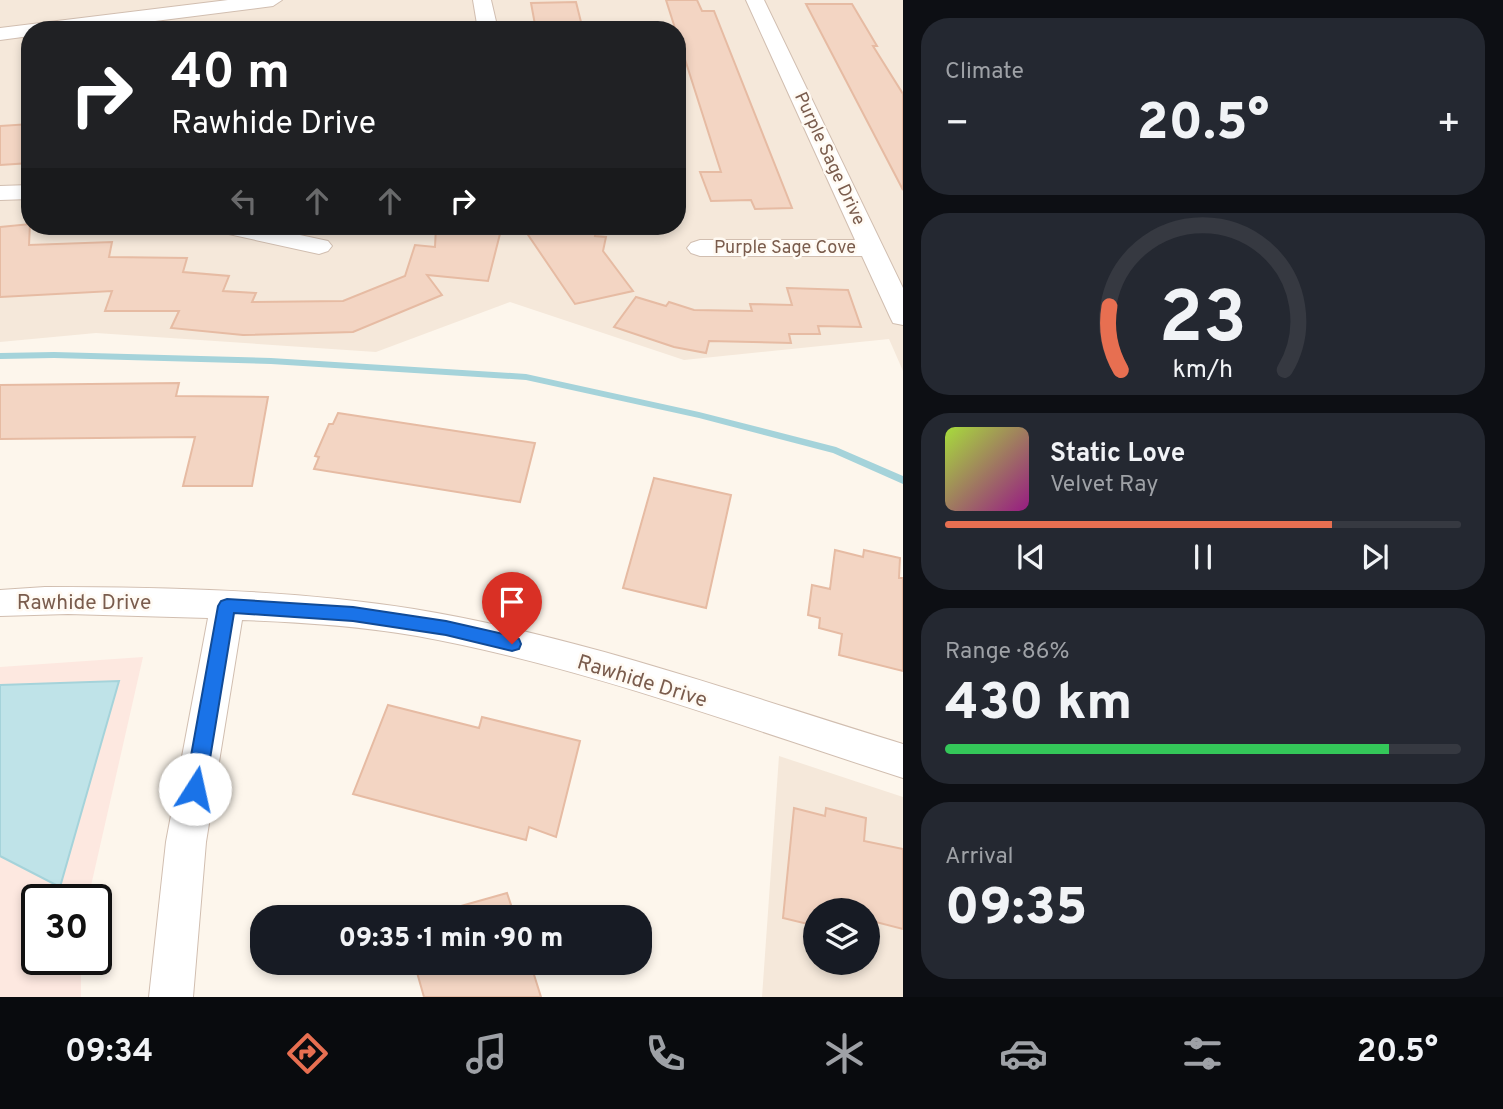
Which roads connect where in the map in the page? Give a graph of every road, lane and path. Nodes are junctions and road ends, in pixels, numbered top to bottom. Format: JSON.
{"nodes":[{"id":1,"x":273,"y":0,"type":"edge"},
{"id":2,"x":482,"y":0,"type":"edge"},
{"id":3,"x":755,"y":0,"type":"edge"},
{"id":4,"x":183,"y":21,"type":"edge"},
{"id":5,"x":486,"y":21,"type":"edge"},
{"id":6,"x":21,"y":31,"type":"edge"},
{"id":7,"x":0,"y":34,"type":"edge"},
{"id":8,"x":0,"y":192,"type":"edge"},
{"id":9,"x":21,"y":192,"type":"edge"},
{"id":10,"x":267,"y":235,"type":"edge"},
{"id":11,"x":319,"y":246,"type":"dead end"},
{"id":12,"x":700,"y":248,"type":"dead end"},
{"id":13,"x":871,"y":248,"type":"junction"},
{"id":14,"x":903,"y":317,"type":"edge"},
{"id":15,"x":0,"y":603,"type":"edge"},
{"id":16,"x":227,"y":606,"type":"junction"},
{"id":17,"x":903,"y":761,"type":"edge"},
{"id":18,"x":171,"y":997,"type":"edge"}],
"edges":[{"from":1,"to":4,"type":"street"},
{"from":2,"to":5,"type":"street"},
{"from":3,"to":13,"type":"street","name":"Purple Sage Drive"},
{"from":6,"to":7,"type":"street"},
{"from":8,"to":9,"type":"street"},
{"from":10,"to":11,"type":"street"},
{"from":12,"to":13,"type":"street","name":"Purple Sage Cove"},
{"from":13,"to":14,"type":"street","name":"Purple Sage Drive"},
{"from":15,"to":16,"type":"street","name":"Rawhide Drive"},
{"from":16,"to":17,"type":"street","name":"Rawhide Drive"},
{"from":16,"to":18,"type":"street"}]}
